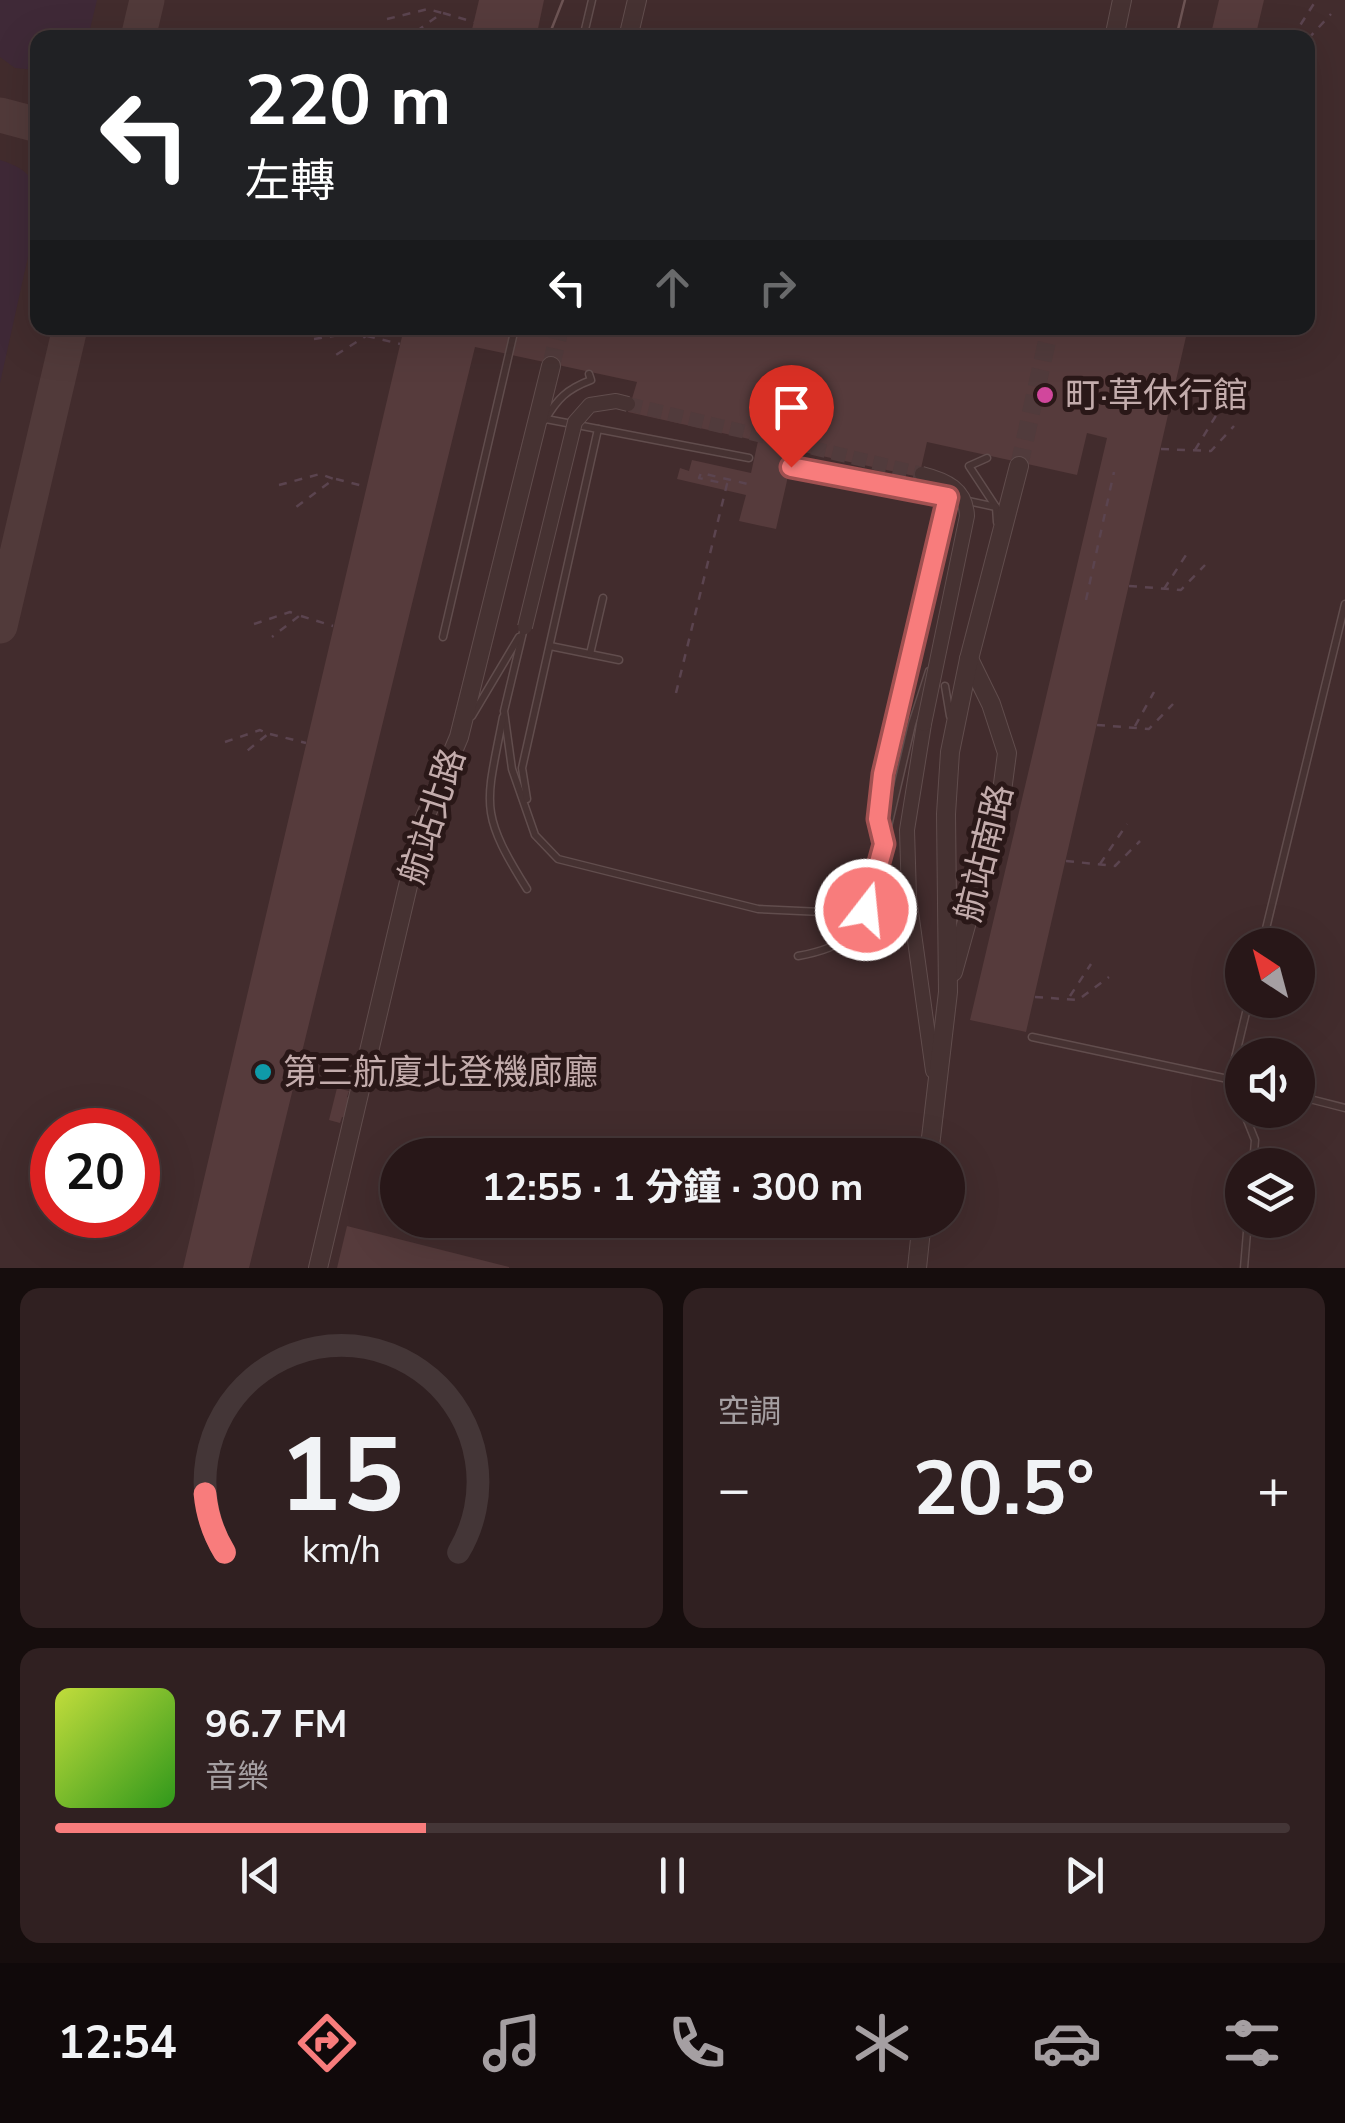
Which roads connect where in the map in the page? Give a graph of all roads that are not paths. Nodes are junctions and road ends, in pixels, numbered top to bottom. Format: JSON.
{"nodes":[{"id":1,"x":592,"y":0,"type":"edge"},
{"id":2,"x":637,"y":0,"type":"edge"},
{"id":3,"x":1122,"y":0,"type":"edge"},
{"id":4,"x":585,"y":30,"type":"edge"},
{"id":5,"x":630,"y":30,"type":"edge"},
{"id":6,"x":1116,"y":30,"type":"edge"},
{"id":7,"x":513,"y":335,"type":"edge"},
{"id":8,"x":551,"y":366,"type":"tunnel mouth"},
{"id":9,"x":590,"y":377,"type":"dead end"},
{"id":10,"x":628,"y":404,"type":"tunnel mouth"},
{"id":11,"x":546,"y":419,"type":"junction"},
{"id":12,"x":598,"y":429,"type":"junction"},
{"id":13,"x":533,"y":444,"type":"junction"},
{"id":14,"x":749,"y":458,"type":"dead end"},
{"id":15,"x":987,"y":458,"type":"dead end"},
{"id":16,"x":1019,"y":466,"type":"tunnel mouth"},
{"id":17,"x":791,"y":467,"type":"dead end"},
{"id":18,"x":922,"y":474,"type":"tunnel mouth"},
{"id":19,"x":948,"y":497,"type":"junction"},
{"id":20,"x":996,"y":507,"type":"junction"},
{"id":21,"x":999,"y":548,"type":"junction"},
{"id":22,"x":603,"y":598,"type":"dead end"},
{"id":23,"x":1345,"y":604,"type":"edge"},
{"id":24,"x":524,"y":627,"type":"junction"},
{"id":25,"x":444,"y":637,"type":"dead end"},
{"id":26,"x":550,"y":646,"type":"junction"},
{"id":27,"x":590,"y":654,"type":"junction"},
{"id":28,"x":969,"y":659,"type":"junction"},
{"id":29,"x":619,"y":660,"type":"dead end"},
{"id":30,"x":945,"y":686,"type":"dead end"},
{"id":31,"x":504,"y":711,"type":"junction"},
{"id":32,"x":918,"y":724,"type":"junction"},
{"id":33,"x":459,"y":738,"type":"junction"},
{"id":34,"x":950,"y":752,"type":"junction"},
{"id":35,"x":528,"y":810,"type":"junction"},
{"id":36,"x":884,"y":844,"type":"junction"},
{"id":37,"x":874,"y":882,"type":"junction"},
{"id":38,"x":527,"y":889,"type":"dead end"},
{"id":39,"x":1266,"y":928,"type":"edge"},
{"id":40,"x":798,"y":956,"type":"dead end"},
{"id":41,"x":948,"y":992,"type":"junction"},
{"id":42,"x":1032,"y":1037,"type":"dead end"},
{"id":43,"x":1225,"y":1077,"type":"edge"},
{"id":44,"x":1315,"y":1100,"type":"edge"},
{"id":45,"x":935,"y":1107,"type":"junction"},
{"id":46,"x":1345,"y":1108,"type":"edge"},
{"id":47,"x":932,"y":1138,"type":"edge"},
{"id":48,"x":920,"y":1238,"type":"edge"},
{"id":49,"x":1246,"y":1238,"type":"edge"},
{"id":50,"x":318,"y":1268,"type":"edge"},
{"id":51,"x":917,"y":1268,"type":"edge"},
{"id":52,"x":1244,"y":1268,"type":"edge"}],
"edges":[{"from":1,"to":4,"type":"lane"},
{"from":2,"to":5,"type":"street"},
{"from":3,"to":6,"type":"street"},
{"from":7,"to":25,"type":"lane"},
{"from":8,"to":13,"type":"street","name":"航站北路"},
{"from":9,"to":11,"type":"lane"},
{"from":10,"to":24,"type":"street","bridge":true},
{"from":11,"to":12,"type":"lane"},
{"from":11,"to":13,"type":"lane"},
{"from":12,"to":14,"type":"lane"},
{"from":12,"to":26,"type":"lane"},
{"from":13,"to":33,"type":"street","name":"航站北路"},
{"from":15,"to":20,"type":"lane"},
{"from":16,"to":21,"type":"street","name":"航站南路"},
{"from":17,"to":19,"type":"lane"},
{"from":18,"to":32,"type":"street","bridge":true},
{"from":19,"to":20,"type":"lane"},
{"from":19,"to":36,"type":"lane"},
{"from":20,"to":21,"type":"lane"},
{"from":21,"to":28,"type":"street","name":"航站南路"},
{"from":22,"to":27,"type":"lane"},
{"from":23,"to":39,"type":"lane"},
{"from":24,"to":31,"type":"lane"},
{"from":24,"to":33,"type":"lane"},
{"from":26,"to":27,"type":"lane"},
{"from":26,"to":35,"type":"lane"},
{"from":27,"to":29,"type":"lane"},
{"from":28,"to":34,"type":"street","name":"航站南路"},
{"from":28,"to":41,"type":"street","name":"航站南路"},
{"from":30,"to":34,"type":"lane"},
{"from":31,"to":35,"type":"lane"},
{"from":31,"to":38,"type":"lane"},
{"from":32,"to":36,"type":"lane"},
{"from":32,"to":45,"type":"street"},
{"from":33,"to":50,"type":"street","name":"航站北路"},
{"from":34,"to":41,"type":"street","name":"航站南路"},
{"from":35,"to":37,"type":"lane"},
{"from":36,"to":37,"type":"lane"},
{"from":37,"to":40,"type":"lane"},
{"from":41,"to":45,"type":"street","name":"航站南路"},
{"from":42,"to":43,"type":"lane"},
{"from":44,"to":46,"type":"lane"},
{"from":45,"to":47,"type":"street","name":"航站南路"},
{"from":48,"to":51,"type":"street"},
{"from":49,"to":52,"type":"lane"}]}
